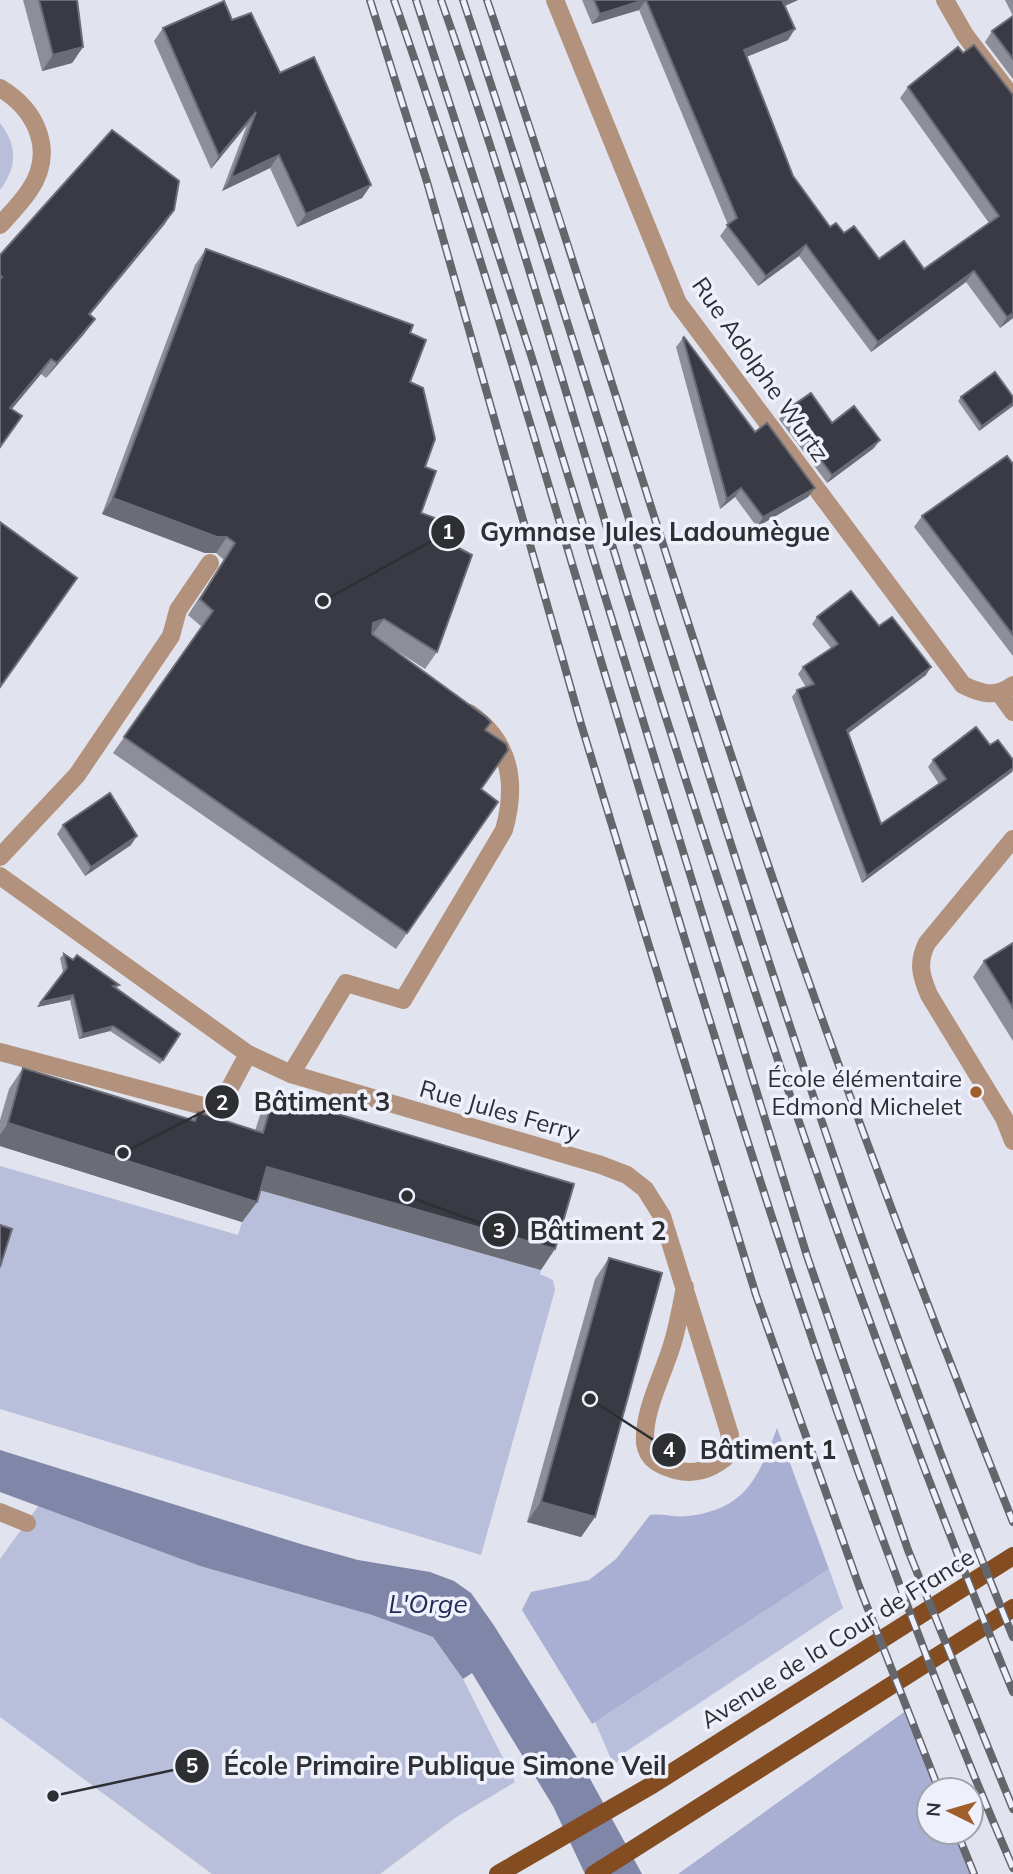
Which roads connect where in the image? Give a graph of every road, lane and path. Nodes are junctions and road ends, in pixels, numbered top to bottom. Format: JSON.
{"nodes":[{"id":1,"x":555,"y":0,"type":"edge"},
{"id":2,"x":945,"y":0,"type":"edge"},
{"id":3,"x":0,"y":88,"type":"edge"},
{"id":4,"x":1013,"y":98,"type":"edge"},
{"id":5,"x":0,"y":225,"type":"edge"},
{"id":6,"x":210,"y":563,"type":"edge"},
{"id":7,"x":1006,"y":690,"type":"edge"},
{"id":8,"x":458,"y":705,"type":"edge"},
{"id":9,"x":1013,"y":712,"type":"edge"},
{"id":10,"x":1013,"y":839,"type":"edge"},
{"id":11,"x":0,"y":858,"type":"edge"},
{"id":12,"x":0,"y":876,"type":"edge"},
{"id":13,"x":0,"y":1052,"type":"edge"},
{"id":14,"x":248,"y":1054,"type":"junction"},
{"id":15,"x":291,"y":1074,"type":"junction"},
{"id":16,"x":1013,"y":1141,"type":"edge"},
{"id":17,"x":685,"y":1287,"type":"junction"},
{"id":18,"x":0,"y":1512,"type":"edge"},
{"id":19,"x":27,"y":1523,"type":"dead end"},
{"id":20,"x":1013,"y":1556,"type":"edge"},
{"id":21,"x":1013,"y":1608,"type":"edge"},
{"id":22,"x":498,"y":1874,"type":"edge"},
{"id":23,"x":594,"y":1874,"type":"edge"}],
"edges":[{"from":1,"to":7,"type":"street","name":"Rue Adolphe Wurtz"},
{"from":2,"to":4,"type":"street"},
{"from":3,"to":5,"type":"street"},
{"from":6,"to":11,"type":"street"},
{"from":7,"to":9,"type":"street"},
{"from":8,"to":15,"type":"street"},
{"from":10,"to":16,"type":"street"},
{"from":12,"to":14,"type":"street","name":"Rue Jules Ferry"},
{"from":13,"to":14,"type":"street"},
{"from":14,"to":15,"type":"street","name":"Rue Jules Ferry"},
{"from":15,"to":17,"type":"street","name":"Rue Jules Ferry"},
{"from":17,"to":17,"type":"street","name":"Rue Jules Ferry"},
{"from":18,"to":19,"type":"street"},
{"from":20,"to":22,"type":"main road","name":"Avenue de la Cour de France"},
{"from":21,"to":23,"type":"main road"}]}
